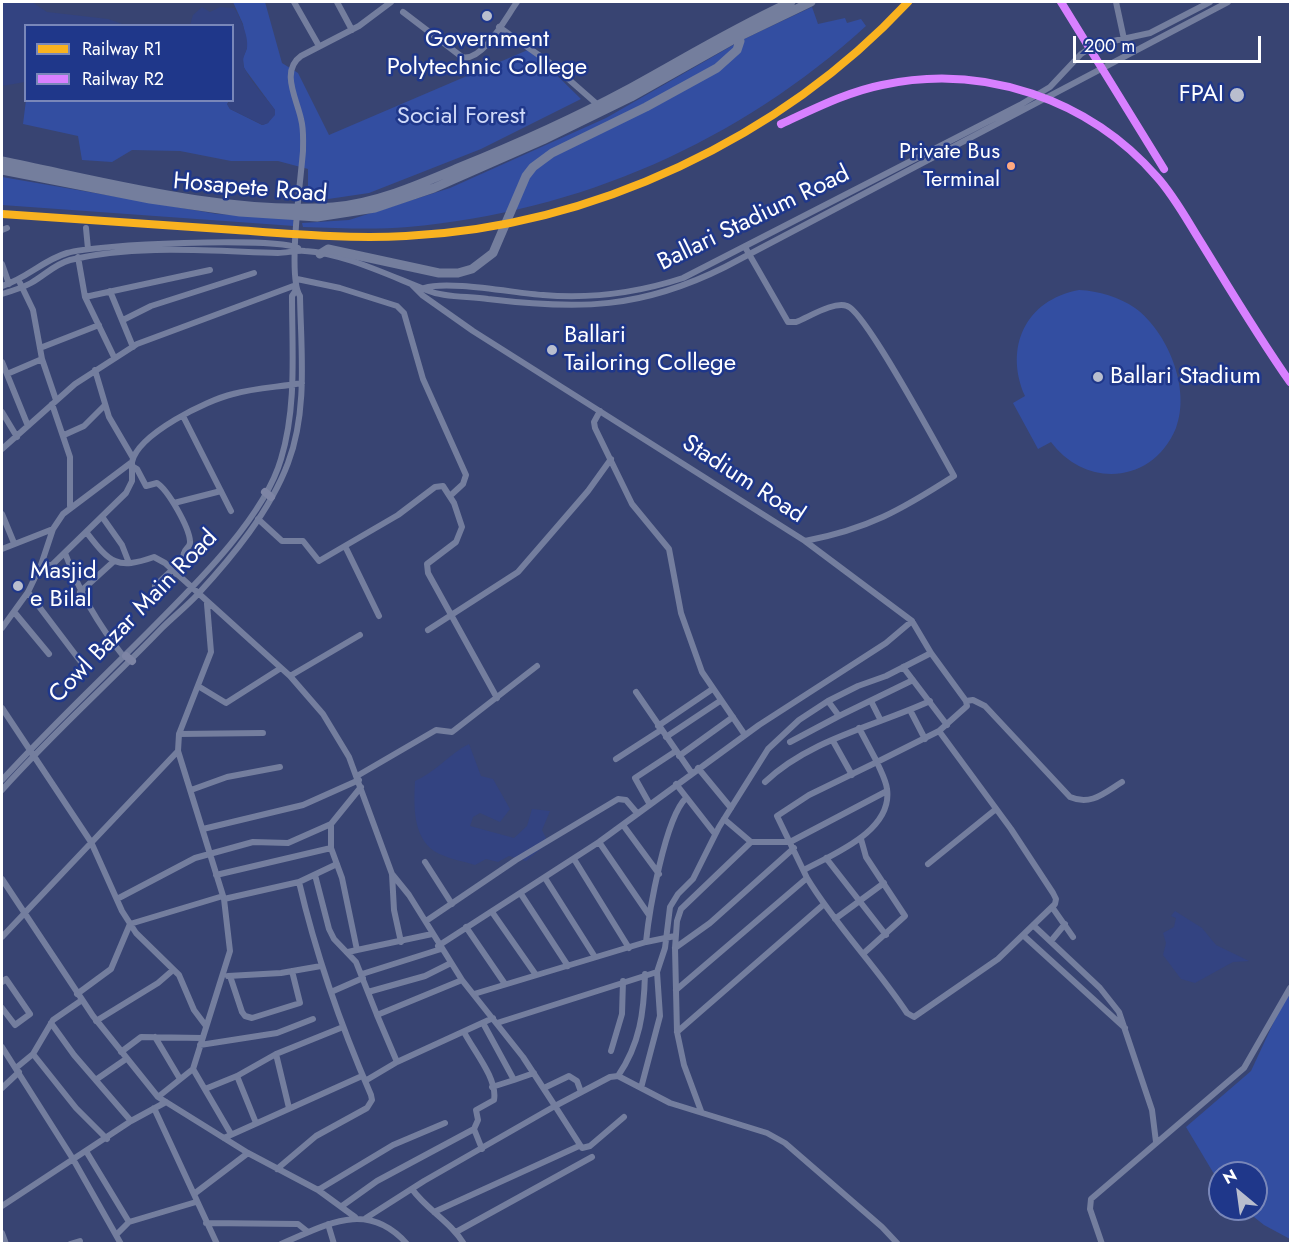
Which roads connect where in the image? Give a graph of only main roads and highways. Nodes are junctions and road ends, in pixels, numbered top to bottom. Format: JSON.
{"nodes":[{"id":1,"x":791,"y":2,"type":"edge"},
{"id":2,"x":811,"y":2,"type":"edge"},
{"id":3,"x":736,"y":33,"type":"junction"},
{"id":4,"x":2,"y":160,"type":"edge"},
{"id":5,"x":2,"y":170,"type":"edge"},
{"id":6,"x":298,"y":212,"type":"junction"},
{"id":7,"x":320,"y":254,"type":"road end"}],
"edges":[{"from":1,"to":3,"type":"highway","name":"Hosapete Road"},
{"from":2,"to":3,"type":"highway","name":"Hosapete Road"},
{"from":3,"to":6,"type":"highway","name":"Hosapete Road"},
{"from":3,"to":6,"type":"highway","name":"Hosapete Road"},
{"from":3,"to":7,"type":"highway"},
{"from":4,"to":6,"type":"highway","name":"Hosapete Road"},
{"from":5,"to":6,"type":"highway","name":"Hosapete Road"}]}
